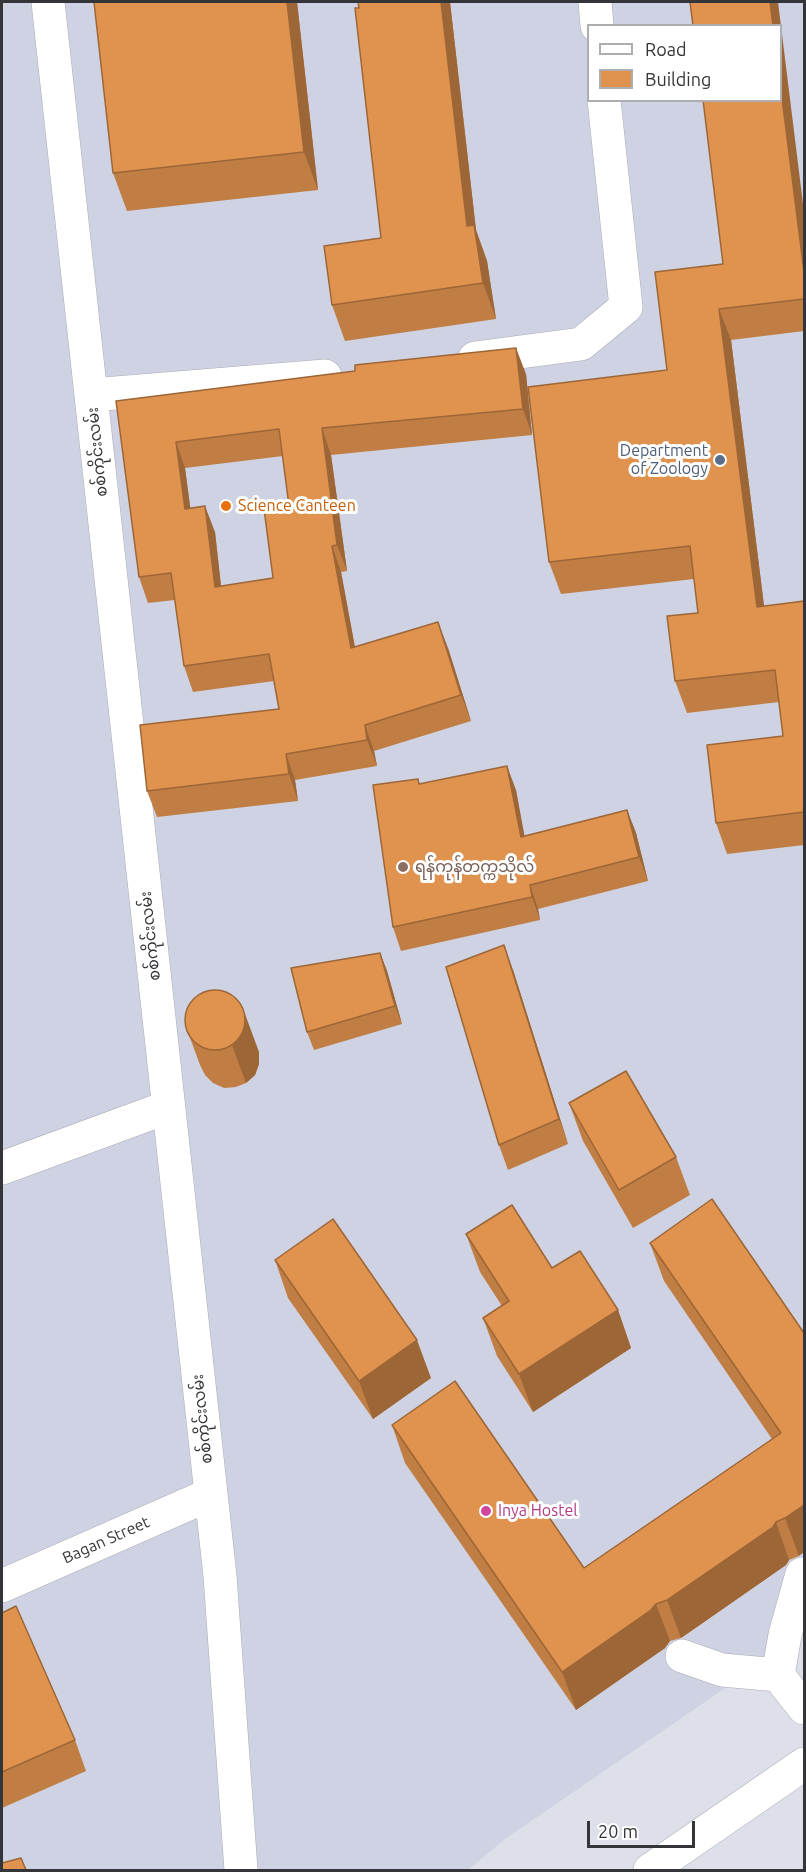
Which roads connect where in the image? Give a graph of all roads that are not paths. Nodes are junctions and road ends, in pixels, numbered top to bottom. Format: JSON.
{"nodes":[{"id":1,"x":48,"y":2,"type":"edge"},
{"id":2,"x":595,"y":2,"type":"edge"},
{"id":3,"x":597,"y":24,"type":"edge"},
{"id":4,"x":604,"y":102,"type":"edge"},
{"id":5,"x":443,"y":363,"type":"edge"},
{"id":6,"x":350,"y":374,"type":"edge"},
{"id":7,"x":91,"y":395,"type":"junction"},
{"id":8,"x":168,"y":1107,"type":"junction"},
{"id":9,"x":2,"y":1168,"type":"edge"},
{"id":10,"x":210,"y":1494,"type":"junction"},
{"id":11,"x":802,"y":1574,"type":"dead end"},
{"id":12,"x":2,"y":1586,"type":"edge"},
{"id":13,"x":682,"y":1656,"type":"dead end"},
{"id":14,"x":778,"y":1675,"type":"junction"},
{"id":15,"x":804,"y":1708,"type":"edge"},
{"id":16,"x":804,"y":1764,"type":"edge"},
{"id":17,"x":241,"y":1870,"type":"edge"},
{"id":18,"x":650,"y":1870,"type":"edge"}],
"edges":[{"from":1,"to":7,"type":"street","name":"စစ်ကိုင်းလမ်း"},
{"from":2,"to":3,"type":"street"},
{"from":4,"to":5,"type":"street"},
{"from":6,"to":7,"type":"street"},
{"from":7,"to":8,"type":"street","name":"စစ်ကိုင်းလမ်း"},
{"from":8,"to":9,"type":"street"},
{"from":8,"to":10,"type":"street","name":"စစ်ကိုင်းလမ်း"},
{"from":10,"to":12,"type":"street","name":"Bagan Street"},
{"from":10,"to":17,"type":"street","name":"စစ်ကိုင်းလမ်း"},
{"from":11,"to":14,"type":"street"},
{"from":13,"to":14,"type":"street"},
{"from":14,"to":15,"type":"street"},
{"from":16,"to":18,"type":"street"}]}
